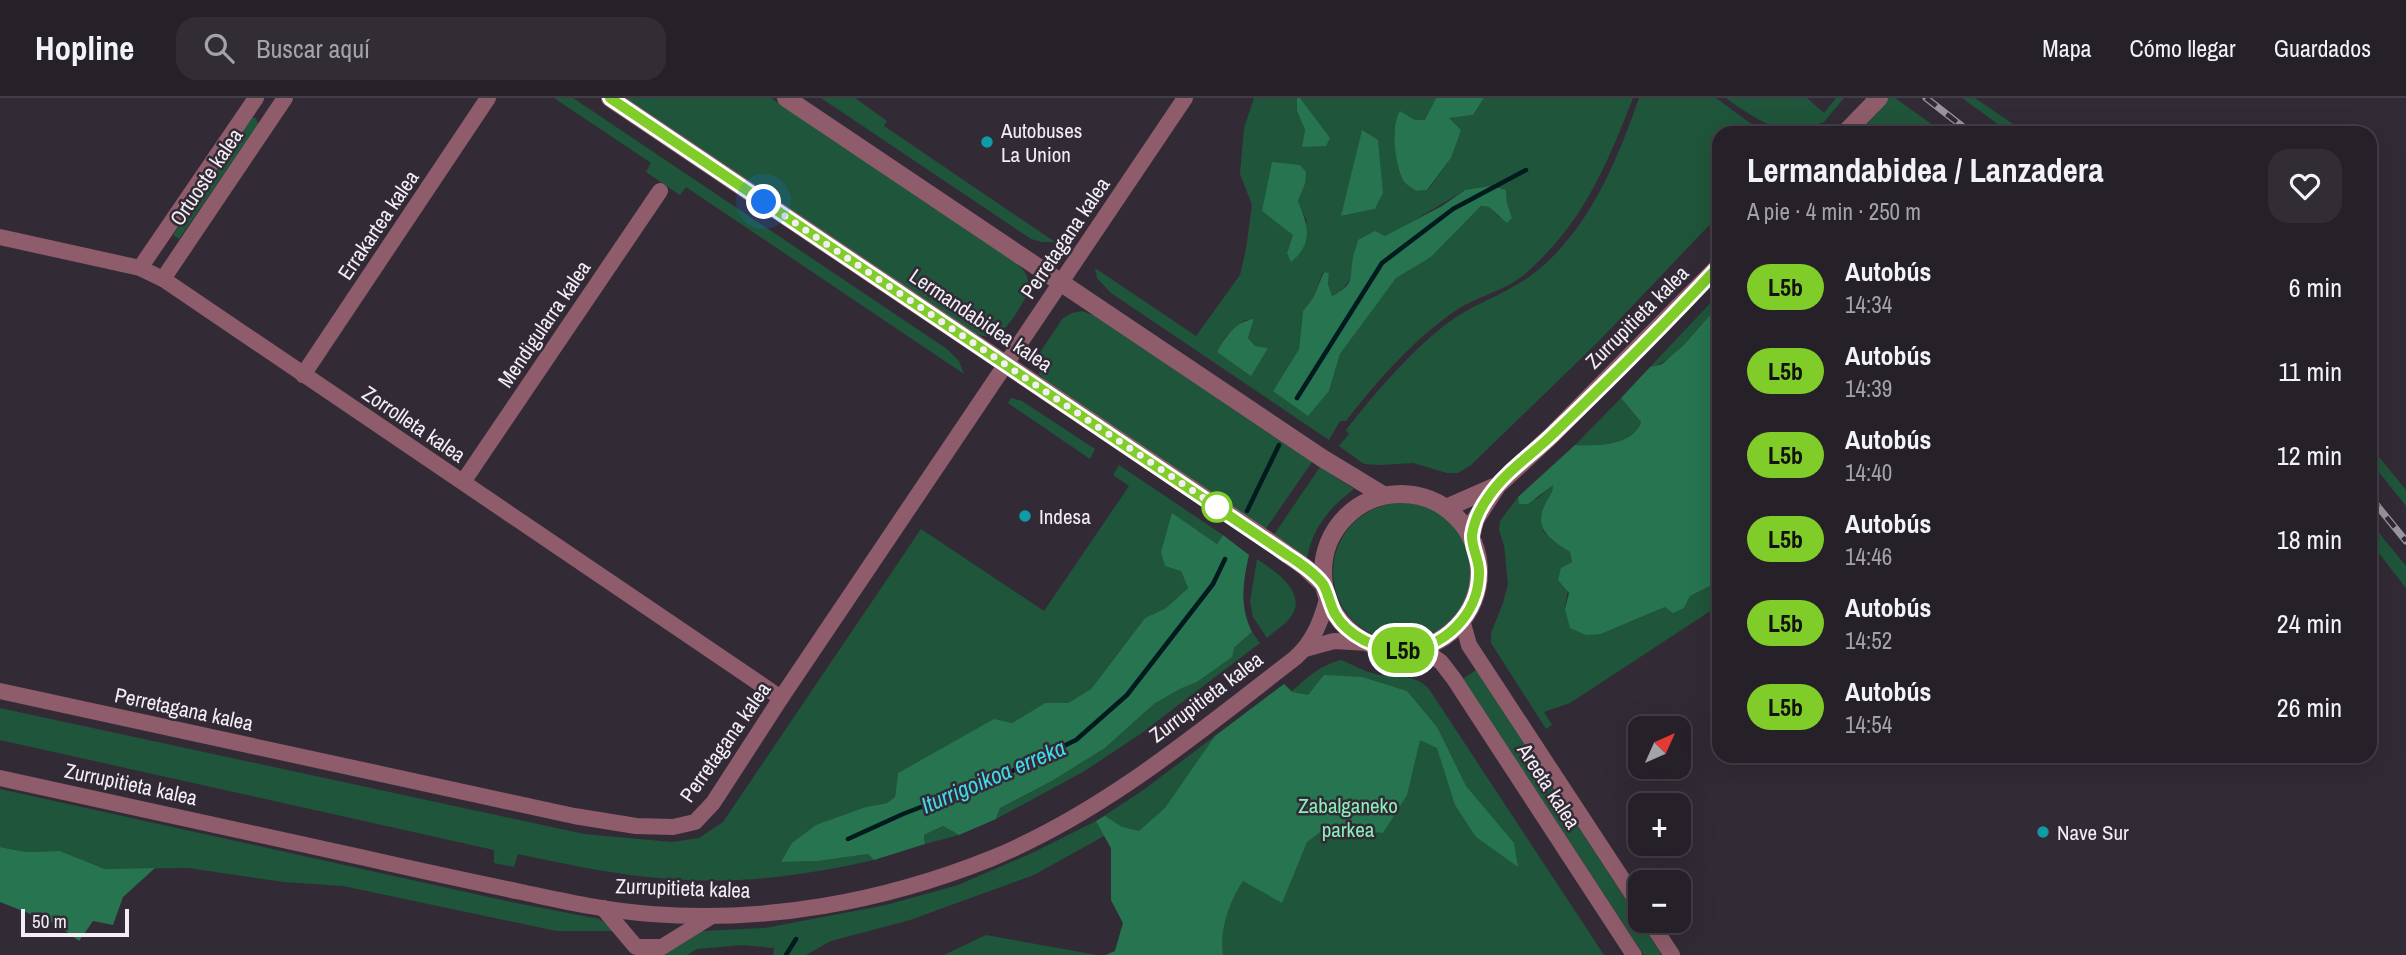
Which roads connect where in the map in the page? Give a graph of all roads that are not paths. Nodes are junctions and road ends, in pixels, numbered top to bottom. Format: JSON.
{"nodes":[{"id":1,"x":256,"y":98,"type":"edge"},
{"id":2,"x":285,"y":98,"type":"edge"},
{"id":3,"x":488,"y":98,"type":"edge"},
{"id":4,"x":610,"y":98,"type":"edge"},
{"id":5,"x":786,"y":98,"type":"edge"},
{"id":6,"x":1185,"y":98,"type":"edge"},
{"id":7,"x":1876,"y":101,"type":"edge"},
{"id":8,"x":1852,"y":126,"type":"edge"},
{"id":9,"x":660,"y":191,"type":"dead end"},
{"id":10,"x":0,"y":237,"type":"edge"},
{"id":11,"x":140,"y":268,"type":"junction"},
{"id":12,"x":1712,"y":273,"type":"edge"},
{"id":13,"x":163,"y":279,"type":"junction"},
{"id":14,"x":1060,"y":282,"type":"junction"},
{"id":15,"x":1006,"y":364,"type":"junction"},
{"id":16,"x":303,"y":375,"type":"junction"},
{"id":17,"x":463,"y":482,"type":"junction"},
{"id":18,"x":1497,"y":486,"type":"junction"},
{"id":19,"x":1383,"y":495,"type":"junction"},
{"id":20,"x":1446,"y":508,"type":"junction"},
{"id":21,"x":1471,"y":538,"type":"junction"},
{"id":22,"x":1326,"y":592,"type":"junction"},
{"id":23,"x":1462,"y":620,"type":"junction"},
{"id":24,"x":1368,"y":643,"type":"junction"},
{"id":25,"x":1421,"y":648,"type":"junction"},
{"id":26,"x":1306,"y":649,"type":"junction"},
{"id":27,"x":0,"y":691,"type":"edge"},
{"id":28,"x":781,"y":698,"type":"junction"},
{"id":29,"x":0,"y":778,"type":"edge"},
{"id":30,"x":1628,"y":888,"type":"edge"},
{"id":31,"x":603,"y":908,"type":"junction"},
{"id":32,"x":712,"y":916,"type":"junction"},
{"id":33,"x":1658,"y":933,"type":"edge"},
{"id":34,"x":634,"y":951,"type":"edge"},
{"id":35,"x":1634,"y":955,"type":"edge"},
{"id":36,"x":1672,"y":955,"type":"edge"}],
"edges":[{"from":1,"to":11,"type":"street","name":"Ortuoste kalea"},
{"from":2,"to":13,"type":"street","name":"Ortuoste kalea"},
{"from":3,"to":16,"type":"street","name":"Errakartea kalea"},
{"from":4,"to":15,"type":"street","name":"Lermandabidea kalea"},
{"from":5,"to":14,"type":"street"},
{"from":6,"to":14,"type":"street","name":"Perretagana kalea"},
{"from":7,"to":8,"type":"street"},
{"from":9,"to":17,"type":"street","name":"Mendigularra kalea"},
{"from":10,"to":11,"type":"street","name":"Zorrolleta kalea"},
{"from":11,"to":13,"type":"street","name":"Zorrolleta kalea"},
{"from":12,"to":18,"type":"street","name":"Zurrupitieta kalea"},
{"from":13,"to":16,"type":"street","name":"Zorrolleta kalea"},
{"from":14,"to":15,"type":"street","name":"Perretagana kalea"},
{"from":14,"to":19,"type":"street"},
{"from":15,"to":22,"type":"street","name":"Lermandabidea kalea"},
{"from":15,"to":28,"type":"street","name":"Perretagana kalea"},
{"from":16,"to":17,"type":"street","name":"Zorrolleta kalea"},
{"from":17,"to":28,"type":"street","name":"Zorrolleta kalea"},
{"from":18,"to":20,"type":"street","name":"Zurrupitieta kalea"},
{"from":18,"to":21,"type":"street","name":"Zurrupitieta kalea"},
{"from":19,"to":20,"type":"street"},
{"from":19,"to":22,"type":"street"},
{"from":20,"to":21,"type":"street"},
{"from":21,"to":23,"type":"street"},
{"from":22,"to":24,"type":"street"},
{"from":22,"to":26,"type":"street","name":"Zurrupitieta kalea"},
{"from":23,"to":25,"type":"street"},
{"from":23,"to":30,"type":"street","name":"Areeta kalea"},
{"from":24,"to":25,"type":"street"},
{"from":24,"to":26,"type":"street","name":"Zurrupitieta kalea"},
{"from":25,"to":35,"type":"street","name":"Areeta kalea"},
{"from":26,"to":32,"type":"street","name":"Zurrupitieta kalea"},
{"from":27,"to":28,"type":"street","name":"Perretagana kalea"},
{"from":29,"to":31,"type":"street","name":"Zurrupitieta kalea"},
{"from":31,"to":32,"type":"street","name":"Zurrupitieta kalea"},
{"from":31,"to":34,"type":"street"},
{"from":32,"to":34,"type":"street"},
{"from":33,"to":36,"type":"street"}]}
